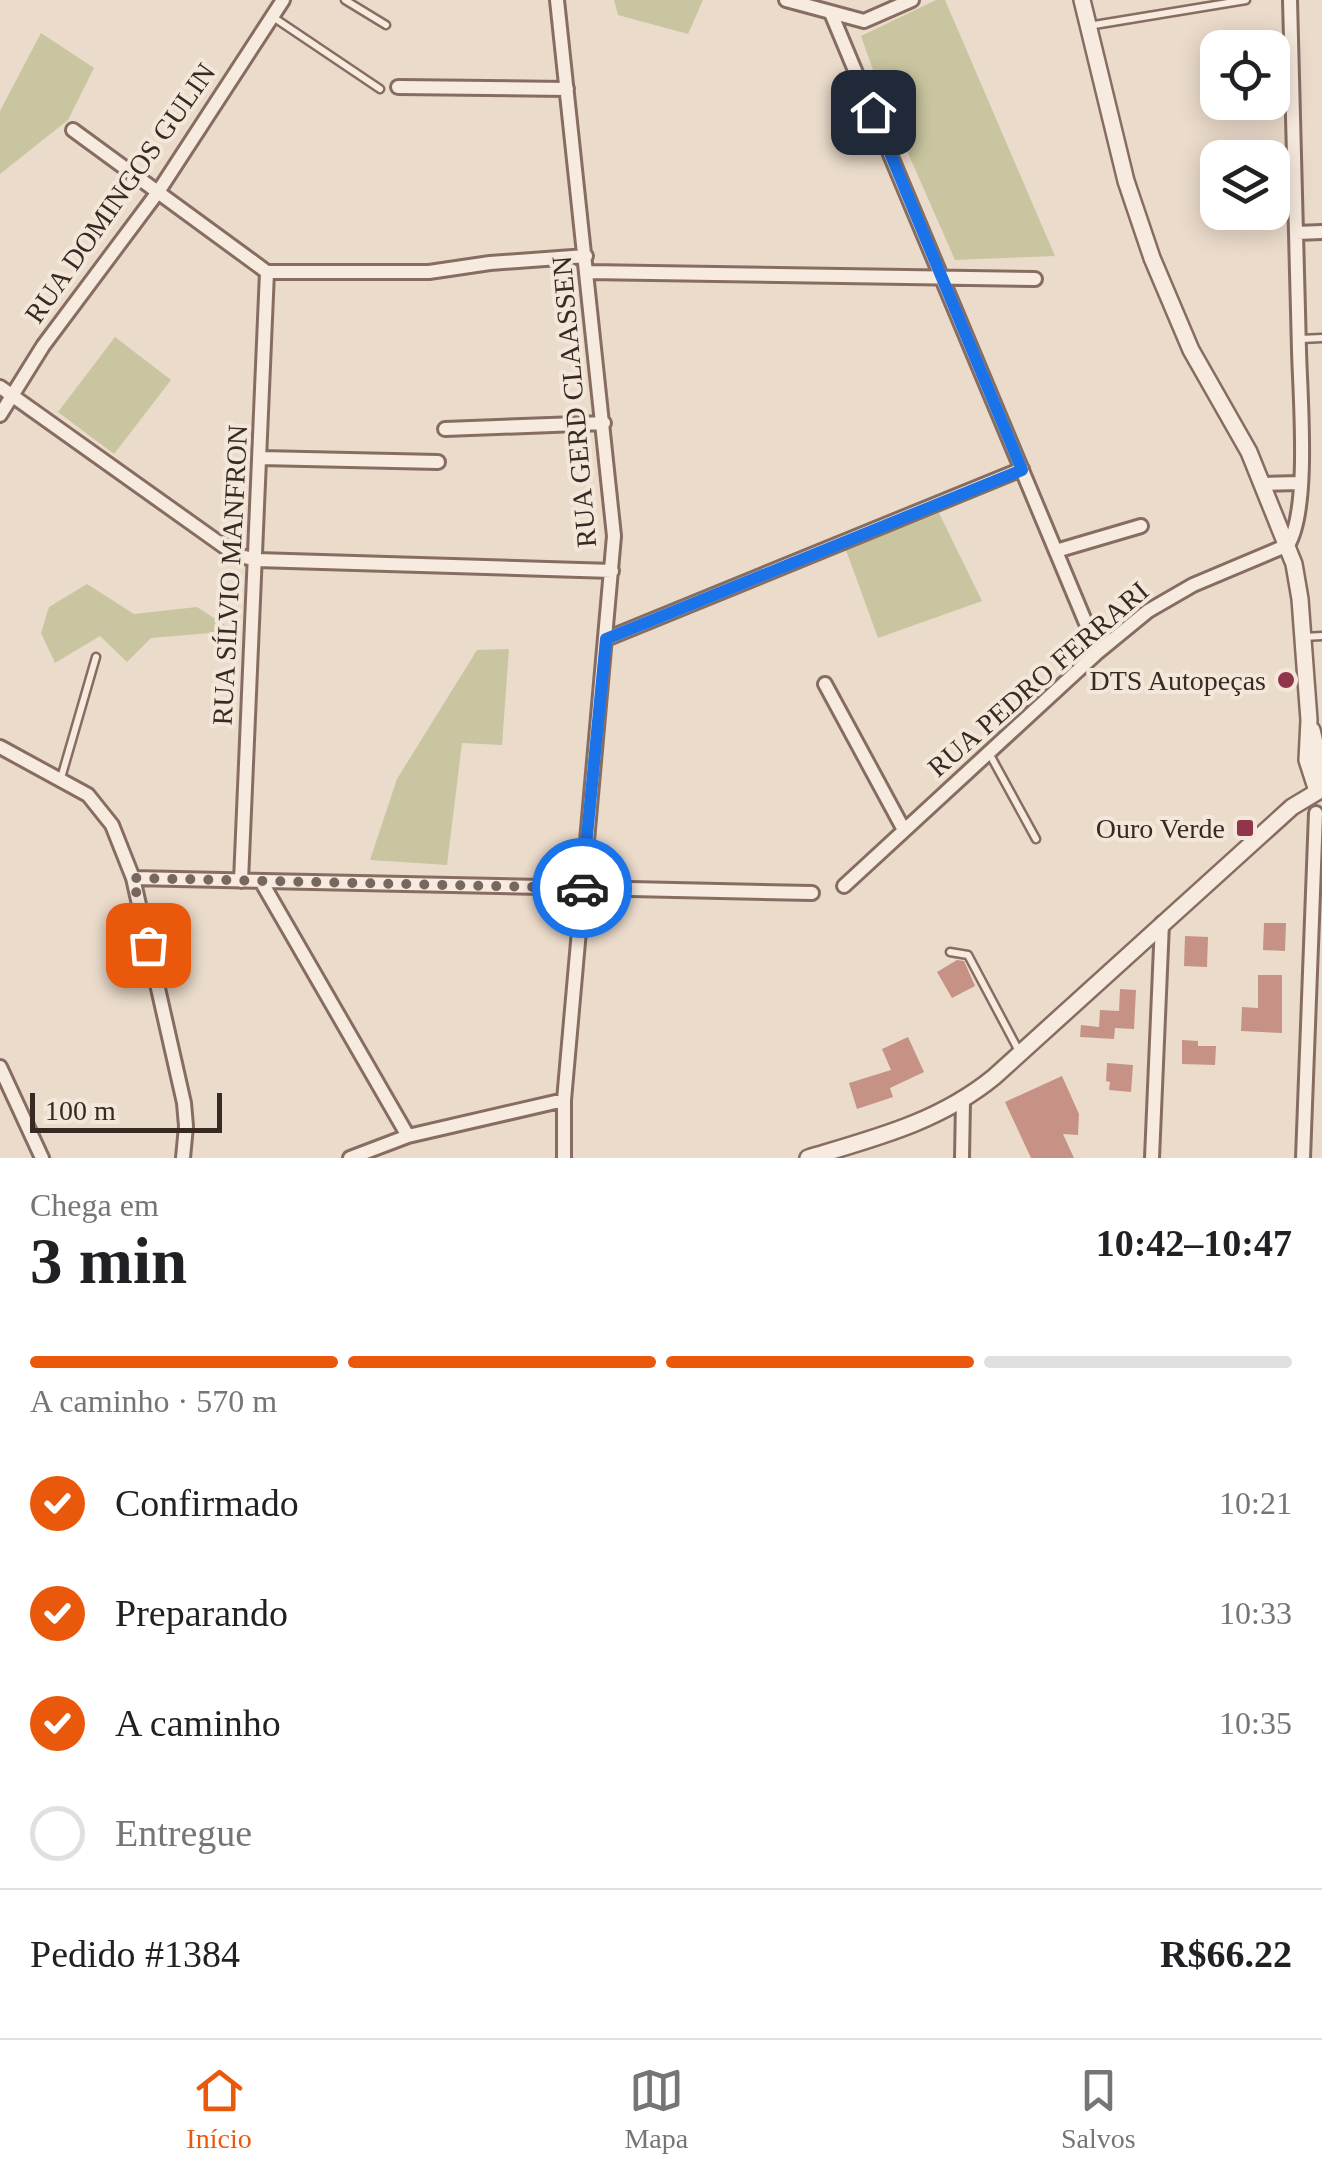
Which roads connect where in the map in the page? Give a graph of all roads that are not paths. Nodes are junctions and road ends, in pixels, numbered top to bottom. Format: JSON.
{"nodes":[{"id":1,"x":282,"y":0,"type":"edge"},
{"id":2,"x":346,"y":0,"type":"edge"},
{"id":3,"x":557,"y":0,"type":"edge"},
{"id":4,"x":786,"y":0,"type":"edge"},
{"id":5,"x":912,"y":0,"type":"edge"},
{"id":6,"x":1082,"y":0,"type":"edge"},
{"id":7,"x":1246,"y":0,"type":"edge"},
{"id":8,"x":1290,"y":0,"type":"edge"},
{"id":9,"x":813,"y":3,"type":"edge"},
{"id":10,"x":832,"y":13,"type":"junction"},
{"id":11,"x":272,"y":16,"type":"junction"},
{"id":12,"x":386,"y":25,"type":"dead end"},
{"id":13,"x":1087,"y":26,"type":"junction"},
{"id":14,"x":398,"y":87,"type":"dead end"},
{"id":15,"x":380,"y":89,"type":"dead end"},
{"id":16,"x":567,"y":89,"type":"junction"},
{"id":17,"x":73,"y":130,"type":"dead end"},
{"id":18,"x":158,"y":192,"type":"junction"},
{"id":19,"x":1322,"y":232,"type":"edge"},
{"id":20,"x":1296,"y":233,"type":"junction"},
{"id":21,"x":586,"y":256,"type":"junction"},
{"id":22,"x":267,"y":272,"type":"junction"},
{"id":23,"x":588,"y":272,"type":"junction"},
{"id":24,"x":942,"y":278,"type":"junction"},
{"id":25,"x":1035,"y":279,"type":"dead end"},
{"id":26,"x":1322,"y":338,"type":"edge"},
{"id":27,"x":1298,"y":340,"type":"junction"},
{"id":28,"x":0,"y":386,"type":"edge"},
{"id":29,"x":13,"y":396,"type":"junction"},
{"id":30,"x":0,"y":415,"type":"edge"},
{"id":31,"x":604,"y":423,"type":"junction"},
{"id":32,"x":446,"y":429,"type":"dead end"},
{"id":33,"x":261,"y":458,"type":"junction"},
{"id":34,"x":438,"y":462,"type":"dead end"},
{"id":35,"x":1022,"y":470,"type":"junction"},
{"id":36,"x":1300,"y":483,"type":"junction"},
{"id":37,"x":1262,"y":484,"type":"junction"},
{"id":38,"x":1142,"y":526,"type":"dead end"},
{"id":39,"x":1288,"y":545,"type":"junction"},
{"id":40,"x":1056,"y":552,"type":"junction"},
{"id":41,"x":257,"y":560,"type":"junction"},
{"id":42,"x":612,"y":571,"type":"junction"},
{"id":43,"x":1322,"y":636,"type":"edge"},
{"id":44,"x":1303,"y":637,"type":"junction"},
{"id":45,"x":606,"y":639,"type":"junction"},
{"id":46,"x":1098,"y":652,"type":"junction"},
{"id":47,"x":96,"y":657,"type":"dead end"},
{"id":48,"x":825,"y":684,"type":"dead end"},
{"id":49,"x":1316,"y":720,"type":"edge"},
{"id":50,"x":0,"y":747,"type":"edge"},
{"id":51,"x":988,"y":752,"type":"junction"},
{"id":52,"x":60,"y":779,"type":"junction"},
{"id":53,"x":1320,"y":790,"type":"edge"},
{"id":54,"x":1316,"y":813,"type":"dead end"},
{"id":55,"x":904,"y":830,"type":"junction"},
{"id":56,"x":1036,"y":839,"type":"dead end"},
{"id":57,"x":133,"y":878,"type":"junction"},
{"id":58,"x":241,"y":880,"type":"junction"},
{"id":59,"x":261,"y":881,"type":"junction"},
{"id":60,"x":844,"y":886,"type":"dead end"},
{"id":61,"x":584,"y":888,"type":"junction"},
{"id":62,"x":812,"y":894,"type":"dead end"},
{"id":63,"x":1162,"y":923,"type":"junction"},
{"id":64,"x":950,"y":952,"type":"dead end"},
{"id":65,"x":1020,"y":1054,"type":"junction"},
{"id":66,"x":0,"y":1066,"type":"edge"},
{"id":67,"x":564,"y":1100,"type":"junction"},
{"id":68,"x":963,"y":1101,"type":"junction"},
{"id":69,"x":408,"y":1136,"type":"junction"},
{"id":70,"x":42,"y":1158,"type":"edge"},
{"id":71,"x":182,"y":1158,"type":"edge"},
{"id":72,"x":350,"y":1158,"type":"edge"},
{"id":73,"x":564,"y":1158,"type":"edge"},
{"id":74,"x":808,"y":1158,"type":"edge"},
{"id":75,"x":962,"y":1158,"type":"edge"},
{"id":76,"x":1152,"y":1158,"type":"edge"},
{"id":77,"x":1304,"y":1158,"type":"edge"}],
"edges":[{"from":1,"to":11,"type":"street","name":"RUA DOMINGOS GULIN"},
{"from":2,"to":12,"type":"lane"},
{"from":3,"to":16,"type":"street","name":"RUA GERD CLAASSEN"},
{"from":4,"to":9,"type":"street"},
{"from":5,"to":10,"type":"street"},
{"from":6,"to":13,"type":"street"},
{"from":7,"to":13,"type":"lane"},
{"from":8,"to":20,"type":"street"},
{"from":9,"to":10,"type":"street"},
{"from":10,"to":24,"type":"street"},
{"from":11,"to":15,"type":"lane"},
{"from":11,"to":18,"type":"street","name":"RUA DOMINGOS GULIN"},
{"from":13,"to":37,"type":"street"},
{"from":14,"to":16,"type":"street"},
{"from":16,"to":21,"type":"street","name":"RUA GERD CLAASSEN"},
{"from":17,"to":18,"type":"street"},
{"from":18,"to":22,"type":"street"},
{"from":18,"to":29,"type":"street","name":"RUA DOMINGOS GULIN"},
{"from":19,"to":20,"type":"street"},
{"from":20,"to":27,"type":"street"},
{"from":21,"to":22,"type":"street"},
{"from":21,"to":23,"type":"street","name":"RUA GERD CLAASSEN"},
{"from":22,"to":33,"type":"street","name":"RUA SÍLVIO MANFRON"},
{"from":23,"to":24,"type":"street"},
{"from":23,"to":31,"type":"street","name":"RUA GERD CLAASSEN"},
{"from":24,"to":25,"type":"street"},
{"from":24,"to":35,"type":"street"},
{"from":26,"to":27,"type":"lane"},
{"from":27,"to":36,"type":"street"},
{"from":28,"to":29,"type":"street"},
{"from":29,"to":30,"type":"street","name":"RUA DOMINGOS GULIN"},
{"from":29,"to":41,"type":"street"},
{"from":31,"to":32,"type":"street"},
{"from":31,"to":42,"type":"street","name":"RUA GERD CLAASSEN"},
{"from":33,"to":34,"type":"street"},
{"from":33,"to":41,"type":"street","name":"RUA SÍLVIO MANFRON"},
{"from":35,"to":40,"type":"street"},
{"from":35,"to":45,"type":"street"},
{"from":36,"to":37,"type":"street"},
{"from":36,"to":39,"type":"street"},
{"from":37,"to":39,"type":"street"},
{"from":38,"to":40,"type":"street"},
{"from":39,"to":44,"type":"street"},
{"from":39,"to":46,"type":"street","name":"RUA PEDRO FERRARI"},
{"from":40,"to":46,"type":"street"},
{"from":41,"to":42,"type":"street"},
{"from":41,"to":58,"type":"street","name":"RUA SÍLVIO MANFRON"},
{"from":42,"to":45,"type":"street","name":"RUA GERD CLAASSEN"},
{"from":43,"to":44,"type":"lane"},
{"from":44,"to":49,"type":"street"},
{"from":45,"to":61,"type":"street","name":"RUA GERD CLAASSEN"},
{"from":46,"to":51,"type":"street","name":"RUA PEDRO FERRARI"},
{"from":47,"to":52,"type":"lane"},
{"from":48,"to":55,"type":"street"},
{"from":49,"to":53,"type":"street"},
{"from":50,"to":52,"type":"street"},
{"from":51,"to":55,"type":"street","name":"RUA PEDRO FERRARI"},
{"from":51,"to":56,"type":"lane"},
{"from":52,"to":57,"type":"street"},
{"from":53,"to":63,"type":"street"},
{"from":54,"to":77,"type":"street"},
{"from":55,"to":60,"type":"street","name":"RUA PEDRO FERRARI"},
{"from":57,"to":58,"type":"street"},
{"from":57,"to":71,"type":"street"},
{"from":58,"to":59,"type":"street"},
{"from":59,"to":61,"type":"street"},
{"from":59,"to":69,"type":"street"},
{"from":61,"to":62,"type":"street"},
{"from":61,"to":67,"type":"street","name":"RUA GERD CLAASSEN"},
{"from":63,"to":65,"type":"street"},
{"from":63,"to":76,"type":"street"},
{"from":64,"to":65,"type":"lane"},
{"from":65,"to":68,"type":"street"},
{"from":66,"to":70,"type":"street"},
{"from":67,"to":69,"type":"street"},
{"from":67,"to":73,"type":"street","name":"RUA GERD CLAASSEN"},
{"from":68,"to":74,"type":"street"},
{"from":68,"to":75,"type":"street"},
{"from":69,"to":72,"type":"street"}]}
